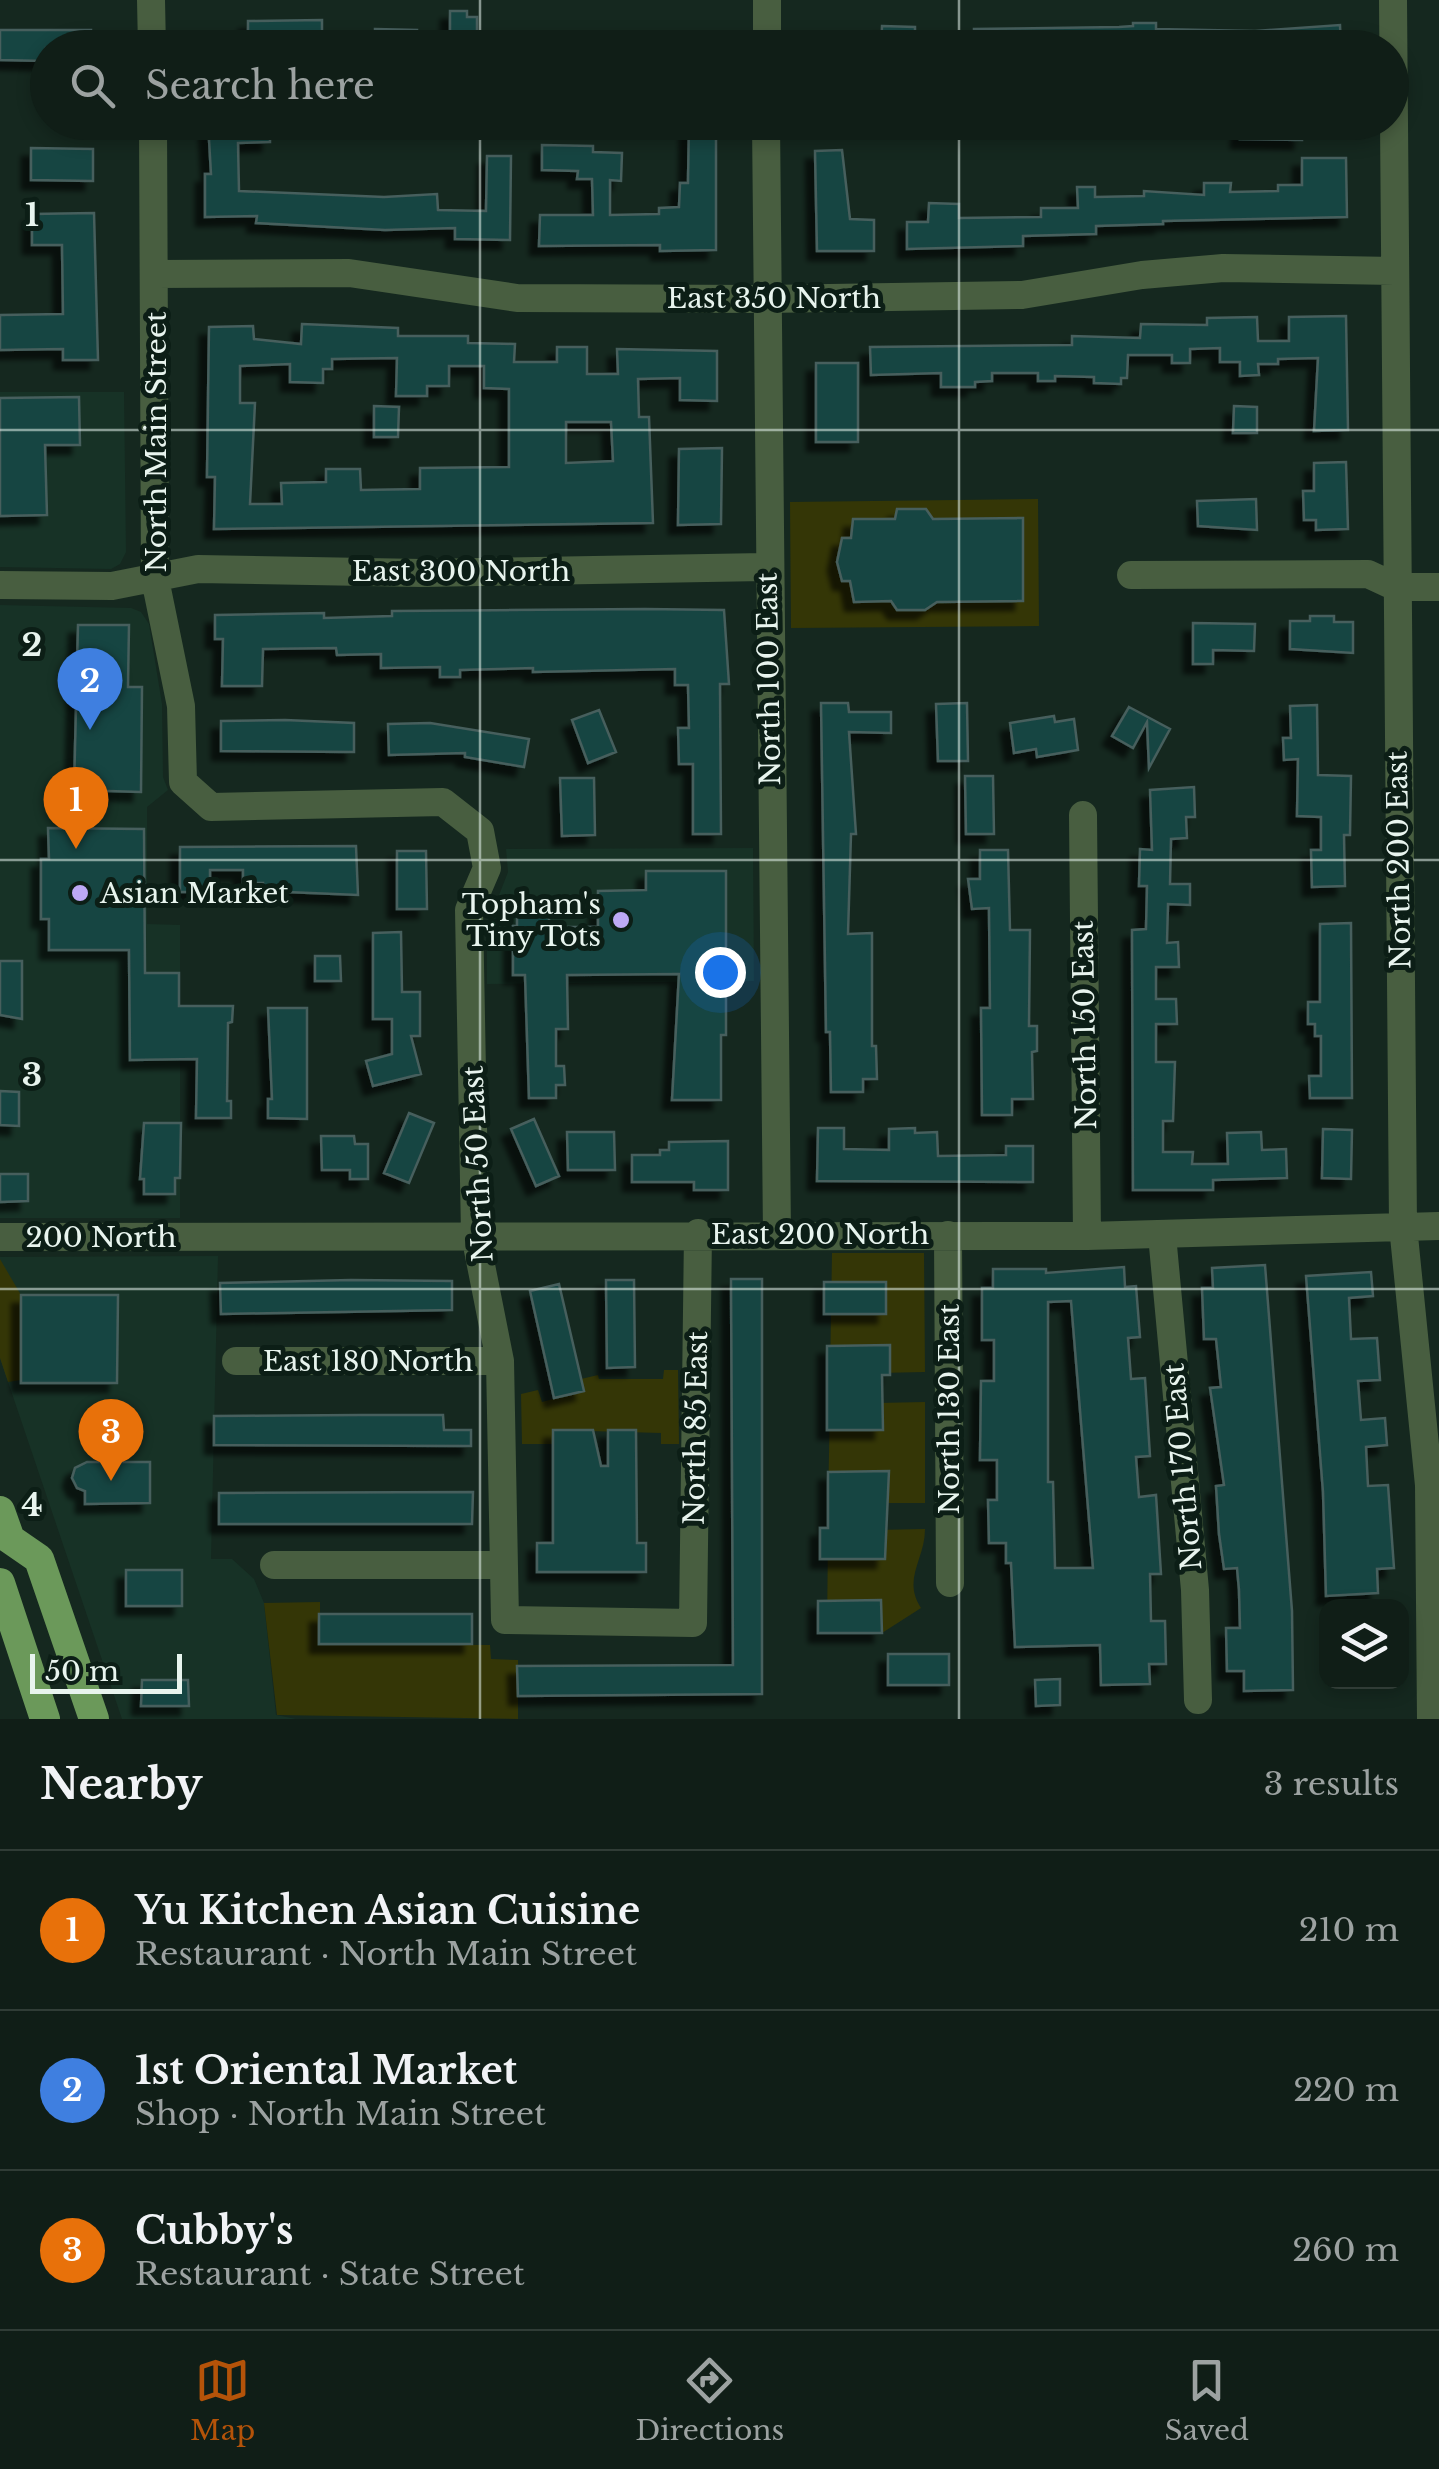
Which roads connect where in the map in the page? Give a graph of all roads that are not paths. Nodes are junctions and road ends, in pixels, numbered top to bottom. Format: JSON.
{"nodes":[{"id":1,"x":152,"y":0,"type":"edge"},
{"id":2,"x":767,"y":0,"type":"edge"},
{"id":3,"x":1392,"y":0,"type":"edge"},
{"id":4,"x":152,"y":30,"type":"edge"},
{"id":5,"x":766,"y":30,"type":"edge"},
{"id":6,"x":1392,"y":30,"type":"edge"},
{"id":7,"x":153,"y":140,"type":"edge"},
{"id":8,"x":766,"y":140,"type":"edge"},
{"id":9,"x":1393,"y":140,"type":"edge"},
{"id":10,"x":1394,"y":271,"type":"junction"},
{"id":11,"x":155,"y":274,"type":"junction"},
{"id":12,"x":766,"y":299,"type":"junction"},
{"id":13,"x":768,"y":568,"type":"junction"},
{"id":14,"x":1131,"y":575,"type":"dead end"},
{"id":15,"x":155,"y":578,"type":"junction"},
{"id":16,"x":0,"y":585,"type":"edge"},
{"id":17,"x":1439,"y":587,"type":"edge"},
{"id":18,"x":1396,"y":588,"type":"junction"},
{"id":19,"x":1084,"y":815,"type":"dead end"},
{"id":20,"x":480,"y":831,"type":"joint"},
{"id":21,"x":1403,"y":1226,"type":"junction"},
{"id":22,"x":1439,"y":1226,"type":"edge"},
{"id":23,"x":698,"y":1233,"type":"junction"},
{"id":24,"x":476,"y":1235,"type":"junction"},
{"id":25,"x":776,"y":1235,"type":"junction"},
{"id":26,"x":948,"y":1235,"type":"junction"},
{"id":27,"x":1162,"y":1235,"type":"junction"},
{"id":28,"x":1087,"y":1236,"type":"junction"},
{"id":29,"x":0,"y":1237,"type":"edge"},
{"id":30,"x":201,"y":1238,"type":"joint"},
{"id":31,"x":236,"y":1361,"type":"dead end"},
{"id":32,"x":500,"y":1361,"type":"junction"},
{"id":33,"x":1434,"y":1484,"type":"edge"},
{"id":34,"x":3,"y":1538,"type":"edge"},
{"id":35,"x":274,"y":1566,"type":"dead end"},
{"id":36,"x":502,"y":1566,"type":"junction"},
{"id":37,"x":950,"y":1583,"type":"dead end"},
{"id":38,"x":0,"y":1584,"type":"edge"},
{"id":39,"x":505,"y":1620,"type":"joint"},
{"id":40,"x":1198,"y":1700,"type":"dead end"},
{"id":41,"x":45,"y":1719,"type":"edge"},
{"id":42,"x":94,"y":1719,"type":"edge"},
{"id":43,"x":1430,"y":1719,"type":"edge"}],
"edges":[{"from":1,"to":4,"type":"street"},
{"from":2,"to":5,"type":"street"},
{"from":3,"to":6,"type":"street","name":"North 200 East"},
{"from":7,"to":11,"type":"street","name":"North Main Street"},
{"from":8,"to":12,"type":"street","name":"North 100 East"},
{"from":9,"to":10,"type":"street","name":"North 200 East"},
{"from":10,"to":12,"type":"street","name":"East 350 North"},
{"from":10,"to":18,"type":"street","name":"North 200 East"},
{"from":11,"to":12,"type":"street","name":"East 350 North"},
{"from":11,"to":15,"type":"street","name":"North Main Street"},
{"from":12,"to":13,"type":"street","name":"North 100 East"},
{"from":13,"to":15,"type":"street","name":"East 300 North"},
{"from":13,"to":25,"type":"street","name":"North 100 East"},
{"from":14,"to":18,"type":"street"},
{"from":15,"to":16,"type":"street","name":"East 300 North"},
{"from":15,"to":20,"type":"street","name":"North Main Street"},
{"from":17,"to":18,"type":"street"},
{"from":18,"to":21,"type":"street","name":"North 200 East"},
{"from":19,"to":28,"type":"street","name":"North 150 East"},
{"from":20,"to":24,"type":"street","name":"North 50 East"},
{"from":21,"to":22,"type":"street","name":"East 200 North"},
{"from":21,"to":27,"type":"street","name":"East 200 North"},
{"from":21,"to":33,"type":"street","name":"North 200 East"},
{"from":23,"to":24,"type":"street","name":"East 200 North"},
{"from":23,"to":25,"type":"street","name":"East 200 North"},
{"from":23,"to":39,"type":"street","name":"North 85 East"},
{"from":24,"to":30,"type":"street","name":"East 200 North"},
{"from":24,"to":32,"type":"street","name":"North 50 East"},
{"from":25,"to":26,"type":"street","name":"East 200 North"},
{"from":26,"to":28,"type":"street","name":"East 200 North"},
{"from":26,"to":37,"type":"street","name":"North 130 East"},
{"from":27,"to":28,"type":"street","name":"East 200 North"},
{"from":27,"to":40,"type":"street","name":"North 170 East"},
{"from":29,"to":30,"type":"street","name":"200 North"},
{"from":31,"to":32,"type":"street","name":"East 180 North"},
{"from":32,"to":36,"type":"street","name":"North 50 East"},
{"from":33,"to":43,"type":"street","name":"North 200 East"},
{"from":34,"to":42,"type":"main road"},
{"from":35,"to":36,"type":"street"},
{"from":36,"to":39,"type":"street","name":"North 50 East"},
{"from":38,"to":41,"type":"main road"}]}
